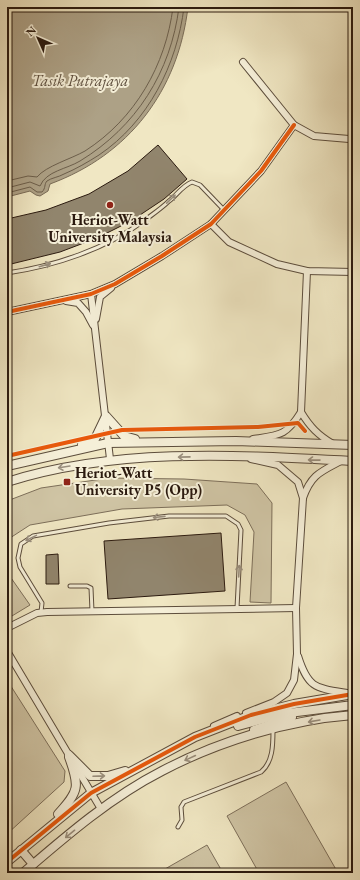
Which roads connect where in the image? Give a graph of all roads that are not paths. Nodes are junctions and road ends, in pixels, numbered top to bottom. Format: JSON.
{"nodes":[{"id":1,"x":243,"y":62,"type":"dead end"},
{"id":2,"x":294,"y":125,"type":"junction"},
{"id":3,"x":353,"y":138,"type":"edge"},
{"id":4,"x":224,"y":210,"type":"junction"},
{"id":5,"x":211,"y":224,"type":"junction"},
{"id":6,"x":307,"y":271,"type":"junction"},
{"id":7,"x":353,"y":272,"type":"edge"},
{"id":8,"x":7,"y":273,"type":"edge"},
{"id":9,"x":115,"y":284,"type":"junction"},
{"id":10,"x":91,"y":294,"type":"junction"},
{"id":11,"x":60,"y":300,"type":"junction"},
{"id":12,"x":7,"y":312,"type":"edge"},
{"id":13,"x":94,"y":329,"type":"junction"},
{"id":14,"x":301,"y":412,"type":"junction"},
{"id":15,"x":106,"y":416,"type":"junction"},
{"id":16,"x":236,"y":441,"type":"junction"},
{"id":17,"x":143,"y":442,"type":"junction"},
{"id":18,"x":108,"y":443,"type":"junction"},
{"id":19,"x":333,"y":444,"type":"junction"},
{"id":20,"x":353,"y":445,"type":"edge"},
{"id":21,"x":70,"y":450,"type":"junction"},
{"id":22,"x":239,"y":456,"type":"junction"},
{"id":23,"x":110,"y":459,"type":"junction"},
{"id":24,"x":342,"y":460,"type":"junction"},
{"id":25,"x":353,"y":461,"type":"edge"},
{"id":26,"x":7,"y":466,"type":"edge"},
{"id":27,"x":7,"y":482,"type":"edge"},
{"id":28,"x":303,"y":498,"type":"junction"},
{"id":29,"x":70,"y":586,"type":"dead end"},
{"id":30,"x":296,"y":608,"type":"junction"},
{"id":31,"x":237,"y":610,"type":"junction"},
{"id":32,"x":92,"y":611,"type":"junction"},
{"id":33,"x":41,"y":613,"type":"junction"},
{"id":34,"x":7,"y":628,"type":"edge"},
{"id":35,"x":7,"y":651,"type":"edge"},
{"id":36,"x":297,"y":654,"type":"junction"},
{"id":37,"x":353,"y":694,"type":"edge"},
{"id":38,"x":353,"y":705,"type":"edge"},
{"id":39,"x":320,"y":709,"type":"junction"},
{"id":40,"x":353,"y":715,"type":"edge"},
{"id":41,"x":273,"y":730,"type":"junction"},
{"id":42,"x":195,"y":736,"type":"junction"},
{"id":43,"x":204,"y":751,"type":"junction"},
{"id":44,"x":69,"y":756,"type":"junction"},
{"id":45,"x":139,"y":766,"type":"junction"},
{"id":46,"x":91,"y":793,"type":"junction"},
{"id":47,"x":101,"y":809,"type":"junction"},
{"id":48,"x":178,"y":827,"type":"dead end"},
{"id":49,"x":44,"y":830,"type":"junction"},
{"id":50,"x":21,"y":850,"type":"junction"},
{"id":51,"x":7,"y":862,"type":"edge"},
{"id":52,"x":34,"y":864,"type":"junction"},
{"id":53,"x":23,"y":873,"type":"edge"}],
"edges":[{"from":1,"to":2,"type":"street"},
{"from":2,"to":3,"type":"street"},
{"from":2,"to":4,"type":"street"},
{"from":4,"to":5,"type":"street"},
{"from":8,"to":4,"type":"lane","one_way":true},
{"from":5,"to":6,"type":"street"},
{"from":5,"to":9,"type":"street"},
{"from":6,"to":7,"type":"street"},
{"from":6,"to":14,"type":"street"},
{"from":9,"to":10,"type":"street"},
{"from":9,"to":13,"type":"street"},
{"from":10,"to":11,"type":"street"},
{"from":10,"to":13,"type":"street"},
{"from":11,"to":12,"type":"street"},
{"from":11,"to":13,"type":"street"},
{"from":13,"to":15,"type":"street"},
{"from":14,"to":16,"type":"street"},
{"from":14,"to":19,"type":"street"},
{"from":15,"to":17,"type":"street"},
{"from":15,"to":18,"type":"street"},
{"from":15,"to":21,"type":"street"},
{"from":16,"to":17,"type":"street"},
{"from":16,"to":19,"type":"street"},
{"from":17,"to":18,"type":"street"},
{"from":18,"to":21,"type":"street"},
{"from":18,"to":23,"type":"street"},
{"from":19,"to":20,"type":"street"},
{"from":21,"to":26,"type":"street"},
{"from":22,"to":23,"type":"street","one_way":true},
{"from":24,"to":22,"type":"street","one_way":true},
{"from":22,"to":28,"type":"street"},
{"from":23,"to":27,"type":"street","one_way":true},
{"from":24,"to":25,"type":"street"},
{"from":24,"to":28,"type":"street"},
{"from":28,"to":30,"type":"street"},
{"from":29,"to":32,"type":"lane"},
{"from":30,"to":31,"type":"street"},
{"from":30,"to":36,"type":"street"},
{"from":31,"to":32,"type":"street"},
{"from":31,"to":33,"type":"lane","one_way":true},
{"from":32,"to":33,"type":"street"},
{"from":33,"to":34,"type":"street"},
{"from":35,"to":44,"type":"street"},
{"from":36,"to":37,"type":"street"},
{"from":36,"to":42,"type":"street"},
{"from":37,"to":42,"type":"street"},
{"from":38,"to":39,"type":"street"},
{"from":39,"to":43,"type":"street"},
{"from":39,"to":45,"type":"street"},
{"from":40,"to":41,"type":"street","one_way":true},
{"from":41,"to":43,"type":"street"},
{"from":41,"to":48,"type":"lane"},
{"from":42,"to":45,"type":"street"},
{"from":43,"to":47,"type":"street","one_way":true},
{"from":44,"to":45,"type":"street","one_way":true},
{"from":44,"to":46,"type":"street"},
{"from":44,"to":49,"type":"street"},
{"from":45,"to":46,"type":"street"},
{"from":46,"to":47,"type":"street"},
{"from":46,"to":49,"type":"street"},
{"from":47,"to":52,"type":"street","one_way":true},
{"from":49,"to":50,"type":"street"},
{"from":50,"to":51,"type":"street"},
{"from":50,"to":52,"type":"street"},
{"from":52,"to":53,"type":"street"}]}
